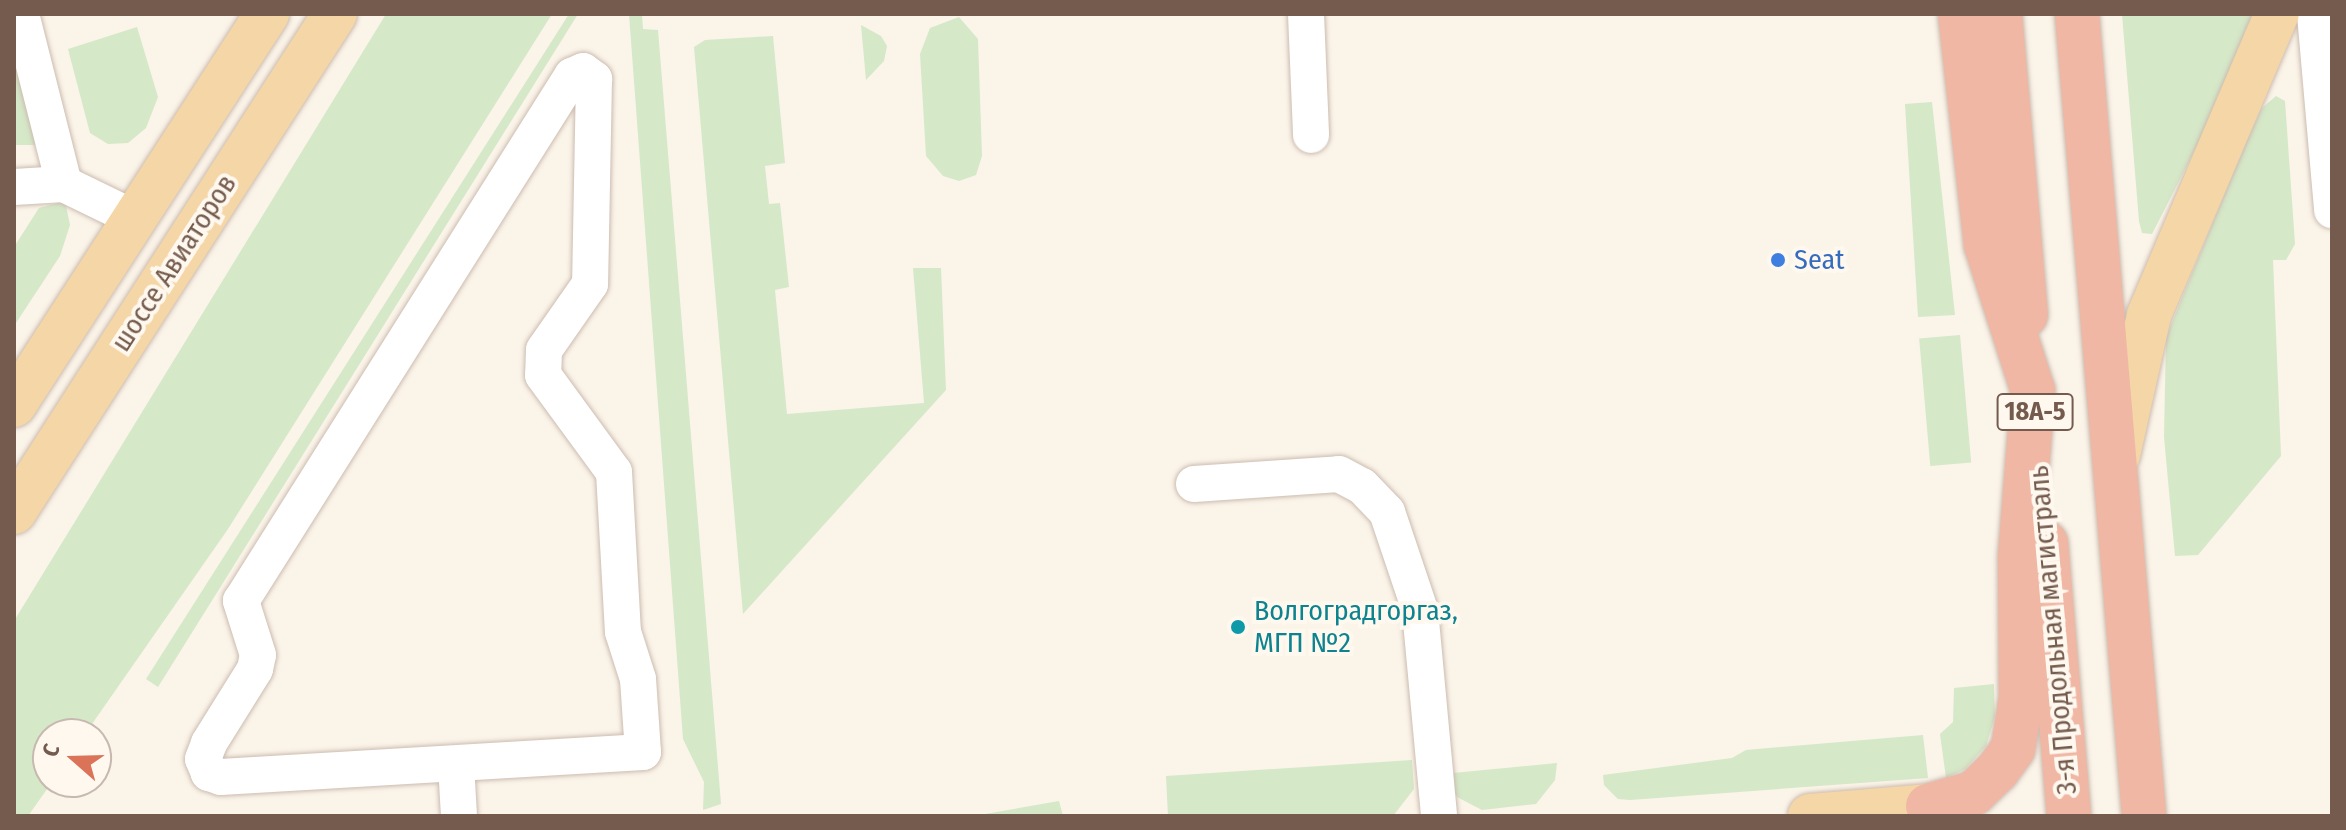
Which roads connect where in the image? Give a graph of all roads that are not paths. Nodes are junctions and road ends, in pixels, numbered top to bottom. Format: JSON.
{"nodes":[{"id":1,"x":21,"y":14,"type":"edge"},
{"id":2,"x":267,"y":14,"type":"edge"},
{"id":3,"x":335,"y":14,"type":"edge"},
{"id":4,"x":1306,"y":14,"type":"edge"},
{"id":5,"x":1960,"y":14,"type":"edge"},
{"id":6,"x":2000,"y":14,"type":"edge"},
{"id":7,"x":2077,"y":14,"type":"edge"},
{"id":8,"x":2277,"y":14,"type":"edge"},
{"id":9,"x":2315,"y":14,"type":"edge"},
{"id":10,"x":1311,"y":135,"type":"dead end"},
{"id":11,"x":64,"y":184,"type":"junction"},
{"id":12,"x":14,"y":187,"type":"edge"},
{"id":13,"x":2332,"y":210,"type":"edge"},
{"id":14,"x":136,"y":219,"type":"junction"},
{"id":15,"x":2033,"y":391,"type":"junction"},
{"id":16,"x":14,"y":405,"type":"edge"},
{"id":17,"x":2117,"y":458,"type":"junction"},
{"id":18,"x":1194,"y":484,"type":"dead end"},
{"id":19,"x":14,"y":512,"type":"edge"},
{"id":20,"x":456,"y":764,"type":"junction"},
{"id":21,"x":1928,"y":806,"type":"junction"},
{"id":22,"x":459,"y":816,"type":"edge"},
{"id":23,"x":1439,"y":816,"type":"edge"},
{"id":24,"x":1810,"y":816,"type":"edge"},
{"id":25,"x":1999,"y":816,"type":"edge"},
{"id":26,"x":2069,"y":816,"type":"edge"},
{"id":27,"x":2144,"y":816,"type":"edge"}],
"edges":[{"from":1,"to":11,"type":"street"},
{"from":2,"to":14,"type":"main road","name":"шоссе Авиаторов"},
{"from":3,"to":19,"type":"main road","name":"шоссе Авиаторов"},
{"from":4,"to":10,"type":"street"},
{"from":5,"to":15,"type":"highway"},
{"from":6,"to":15,"type":"highway","name":"3-я Продольная магистраль","number":"18А-5"},
{"from":7,"to":17,"type":"highway","number":"18А-5"},
{"from":8,"to":17,"type":"main road"},
{"from":9,"to":13,"type":"street"},
{"from":11,"to":12,"type":"street"},
{"from":11,"to":14,"type":"street"},
{"from":14,"to":16,"type":"main road","name":"шоссе Авиаторов"},
{"from":15,"to":21,"type":"highway"},
{"from":15,"to":26,"type":"highway","name":"3-я Продольная магистраль","number":"18А-5"},
{"from":17,"to":27,"type":"highway","number":"18А-5"},
{"from":18,"to":23,"type":"street"},
{"from":20,"to":20,"type":"street"},
{"from":20,"to":22,"type":"street"},
{"from":21,"to":24,"type":"main road"},
{"from":21,"to":25,"type":"highway"}]}
